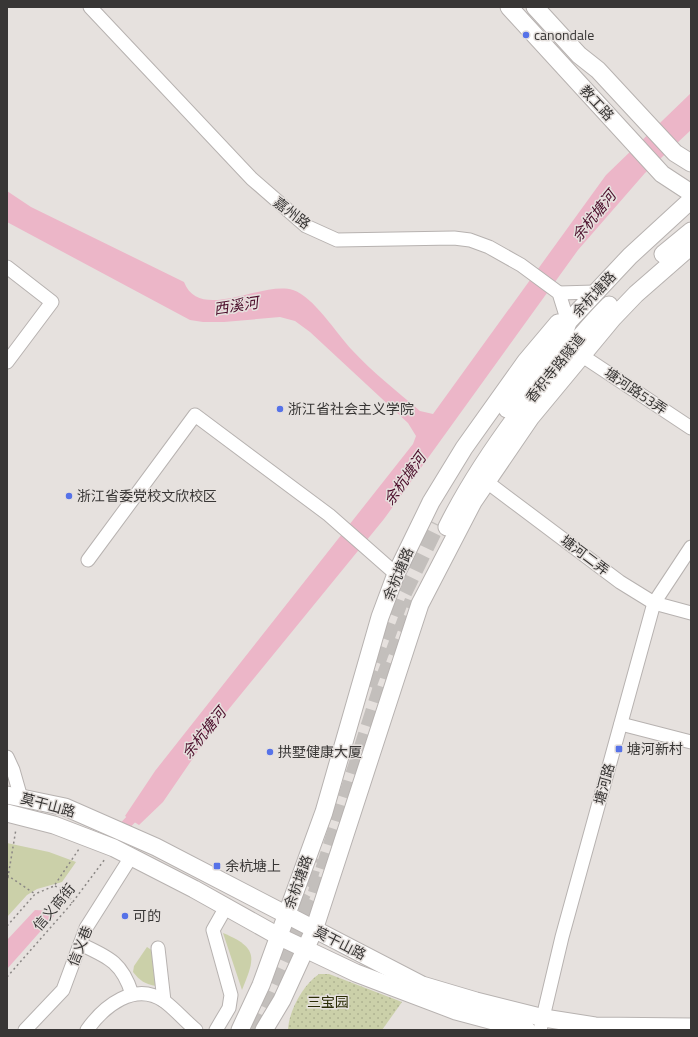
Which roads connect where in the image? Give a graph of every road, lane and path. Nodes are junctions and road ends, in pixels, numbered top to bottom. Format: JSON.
{"nodes":[{"id":1,"x":90,"y":7,"type":"edge"},
{"id":2,"x":509,"y":7,"type":"edge"},
{"id":3,"x":535,"y":7,"type":"edge"},
{"id":4,"x":691,"y":163,"type":"edge"},
{"id":5,"x":691,"y":192,"type":"edge"},
{"id":6,"x":691,"y":200,"type":"edge"},
{"id":7,"x":691,"y":231,"type":"edge"},
{"id":8,"x":691,"y":246,"type":"edge"},
{"id":9,"x":7,"y":268,"type":"edge"},
{"id":10,"x":595,"y":292,"type":"junction"},
{"id":11,"x":559,"y":293,"type":"junction"},
{"id":12,"x":568,"y":322,"type":"junction"},
{"id":13,"x":581,"y":355,"type":"junction"},
{"id":14,"x":7,"y":362,"type":"edge"},
{"id":15,"x":691,"y":428,"type":"edge"},
{"id":16,"x":487,"y":482,"type":"junction"},
{"id":17,"x":691,"y":547,"type":"edge"},
{"id":18,"x":88,"y":560,"type":"dead end"},
{"id":19,"x":396,"y":574,"type":"junction"},
{"id":20,"x":654,"y":603,"type":"junction"},
{"id":21,"x":691,"y":613,"type":"edge"},
{"id":22,"x":621,"y":724,"type":"junction"},
{"id":23,"x":691,"y":742,"type":"edge"},
{"id":24,"x":7,"y":757,"type":"edge"},
{"id":25,"x":14,"y":796,"type":"edge"},
{"id":26,"x":13,"y":814,"type":"edge"},
{"id":27,"x":86,"y":838,"type":"junction"},
{"id":28,"x":114,"y":848,"type":"junction"},
{"id":29,"x":131,"y":856,"type":"junction"},
{"id":30,"x":8,"y":875,"type":"edge"},
{"id":31,"x":7,"y":883,"type":"edge"},
{"id":32,"x":54,"y":886,"type":"junction"},
{"id":33,"x":35,"y":894,"type":"junction"},
{"id":34,"x":72,"y":903,"type":"junction"},
{"id":35,"x":226,"y":907,"type":"junction"},
{"id":36,"x":287,"y":914,"type":"junction"},
{"id":37,"x":7,"y":921,"type":"edge"},
{"id":38,"x":10,"y":923,"type":"junction"},
{"id":39,"x":7,"y":926,"type":"edge"},
{"id":40,"x":314,"y":930,"type":"junction"},
{"id":41,"x":278,"y":936,"type":"junction"},
{"id":42,"x":80,"y":944,"type":"junction"},
{"id":43,"x":158,"y":948,"type":"dead end"},
{"id":44,"x":307,"y":948,"type":"junction"},
{"id":45,"x":7,"y":977,"type":"edge"},
{"id":46,"x":132,"y":994,"type":"junction"},
{"id":47,"x":164,"y":1001,"type":"junction"},
{"id":48,"x":542,"y":1024,"type":"edge"},
{"id":49,"x":691,"y":1027,"type":"edge"},
{"id":50,"x":266,"y":1029,"type":"edge"},
{"id":51,"x":24,"y":1030,"type":"edge"},
{"id":52,"x":87,"y":1030,"type":"edge"},
{"id":53,"x":196,"y":1030,"type":"edge"},
{"id":54,"x":216,"y":1030,"type":"edge"},
{"id":55,"x":240,"y":1030,"type":"edge"},
{"id":56,"x":527,"y":1030,"type":"edge"}],
"edges":[{"from":1,"to":11,"type":"street","name":"嘉州路"},
{"from":2,"to":5,"type":"main road","name":"教工路"},
{"from":3,"to":4,"type":"main road","name":"教工路"},
{"from":6,"to":10,"type":"main road","name":"余杭塘路"},
{"from":7,"to":12,"type":"main road","name":"香积寺路隧道"},
{"from":8,"to":13,"type":"main road"},
{"from":9,"to":14,"type":"street"},
{"from":10,"to":11,"type":"street"},
{"from":10,"to":12,"type":"main road","name":"余杭塘路"},
{"from":11,"to":12,"type":"street"},
{"from":12,"to":19,"type":"main road","name":"余杭塘路"},
{"from":13,"to":15,"type":"street","name":"塘河路53弄"},
{"from":13,"to":16,"type":"main road"},
{"from":16,"to":20,"type":"street","name":"塘河二弄"},
{"from":16,"to":40,"type":"main road"},
{"from":17,"to":20,"type":"street","name":"塘河路"},
{"from":18,"to":19,"type":"street"},
{"from":19,"to":36,"type":"main road","name":"余杭塘路"},
{"from":20,"to":21,"type":"street","name":"塘河二弄"},
{"from":20,"to":22,"type":"street","name":"塘河路"},
{"from":22,"to":23,"type":"street"},
{"from":22,"to":48,"type":"street","name":"塘河路"},
{"from":24,"to":25,"type":"street"},
{"from":25,"to":36,"type":"main road","name":"莫干山路"},
{"from":26,"to":27,"type":"main road","name":"莫干山路"},
{"from":26,"to":30,"type":"path"},
{"from":27,"to":28,"type":"main road","name":"莫干山路"},
{"from":27,"to":32,"type":"path","name":"信义商街"},
{"from":28,"to":29,"type":"main road","name":"莫干山路"},
{"from":28,"to":34,"type":"path","name":"信义商街"},
{"from":29,"to":35,"type":"main road","name":"莫干山路"},
{"from":29,"to":42,"type":"street","name":"信义巷"},
{"from":30,"to":31,"type":"path"},
{"from":30,"to":33,"type":"path"},
{"from":32,"to":33,"type":"path","name":"信义商街"},
{"from":32,"to":34,"type":"path"},
{"from":33,"to":38,"type":"path","name":"信义商街"},
{"from":34,"to":45,"type":"path","name":"信义商街"},
{"from":35,"to":41,"type":"main road","name":"莫干山路"},
{"from":35,"to":54,"type":"street"},
{"from":36,"to":40,"type":"main road","name":"莫干山路"},
{"from":36,"to":41,"type":"main road","name":"余杭塘路"},
{"from":37,"to":38,"type":"path"},
{"from":38,"to":39,"type":"path","name":"信义商街"},
{"from":40,"to":44,"type":"main road"},
{"from":40,"to":48,"type":"main road","name":"莫干山路"},
{"from":41,"to":44,"type":"main road","name":"莫干山路"},
{"from":41,"to":55,"type":"main road","name":"余杭塘路"},
{"from":42,"to":46,"type":"street"},
{"from":42,"to":51,"type":"street","name":"信义巷"},
{"from":43,"to":47,"type":"street"},
{"from":44,"to":50,"type":"main road"},
{"from":44,"to":56,"type":"main road","name":"莫干山路"},
{"from":46,"to":47,"type":"street"},
{"from":46,"to":52,"type":"street"},
{"from":47,"to":53,"type":"street"},
{"from":48,"to":49,"type":"main road","name":"莫干山路"}]}
